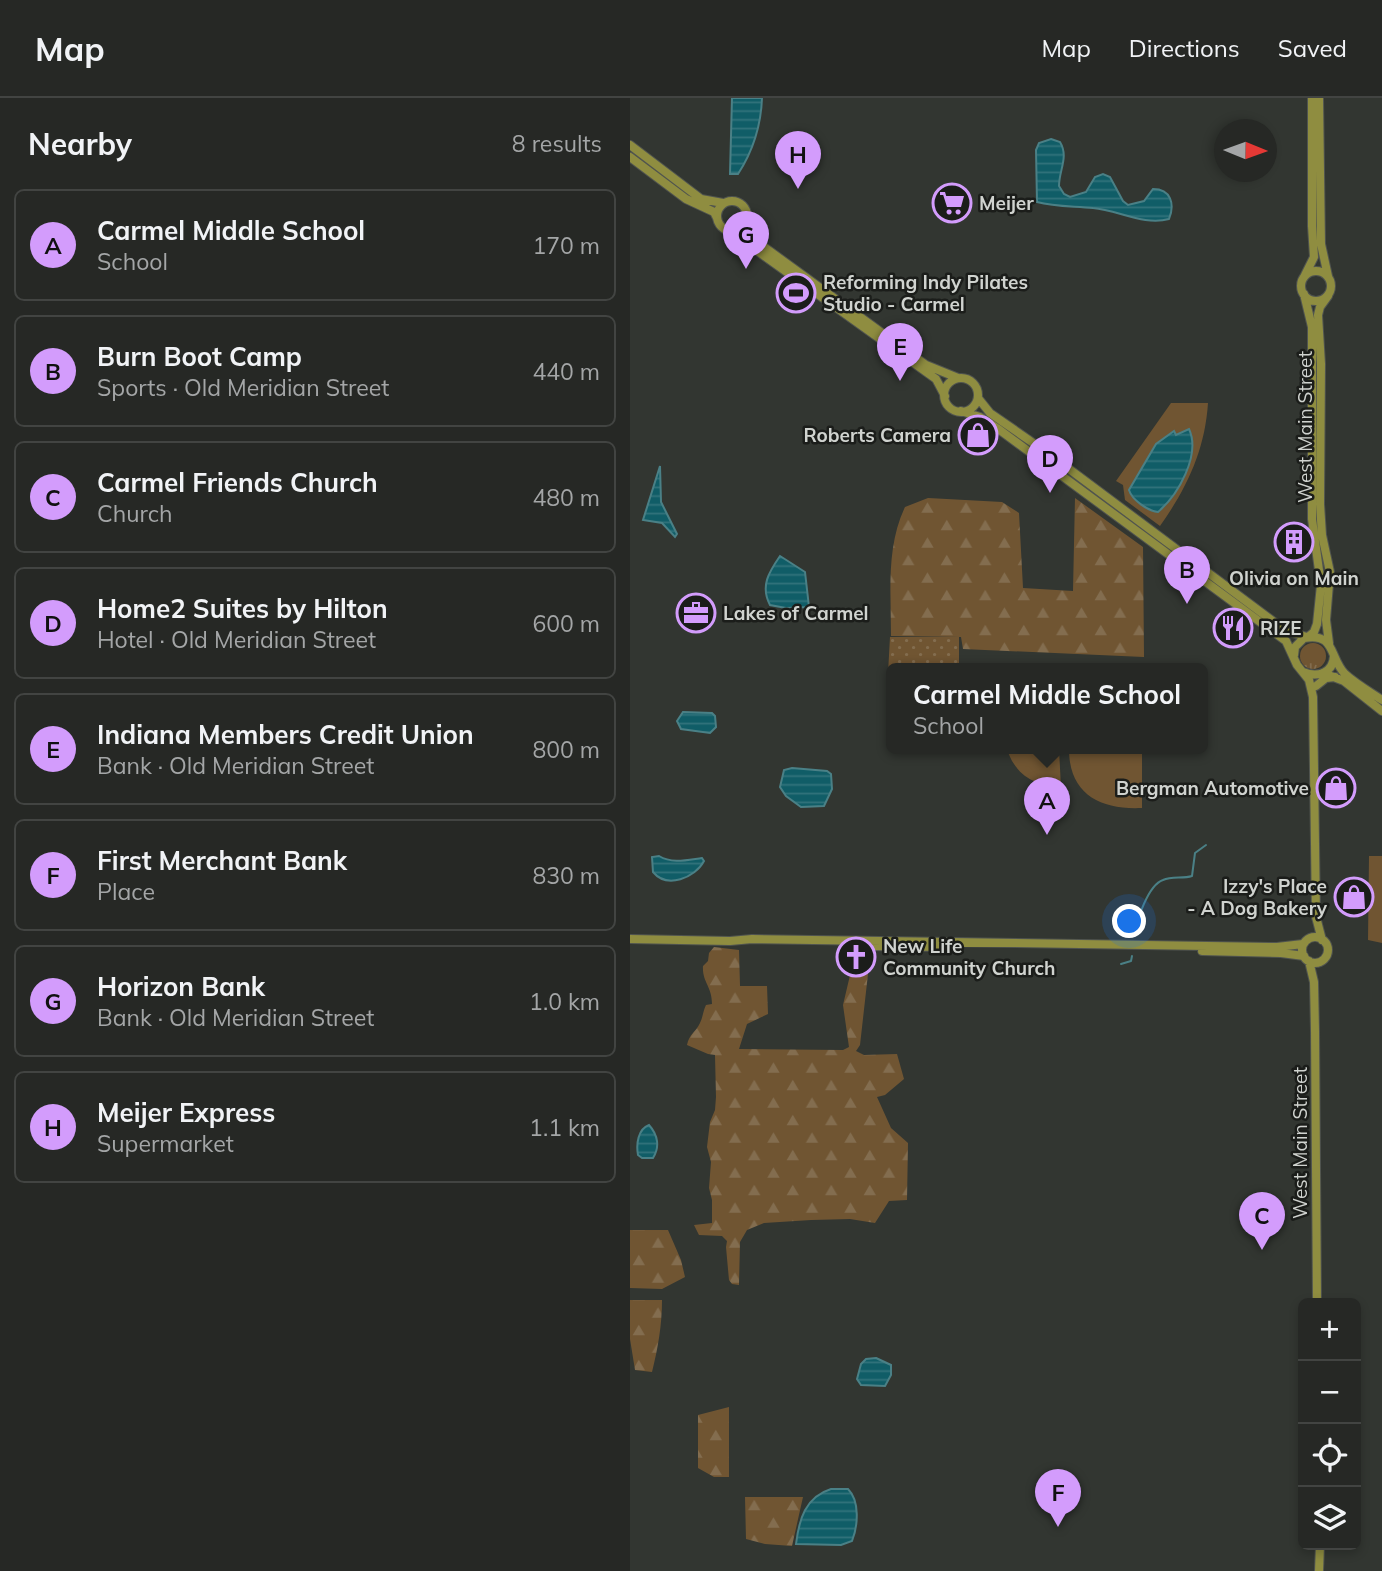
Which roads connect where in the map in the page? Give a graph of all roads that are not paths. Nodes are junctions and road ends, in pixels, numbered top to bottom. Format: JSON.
{"nodes":[{"id":1,"x":1312,"y":98,"type":"edge"},
{"id":2,"x":1319,"y":98,"type":"edge"},
{"id":3,"x":630,"y":145,"type":"edge"},
{"id":4,"x":630,"y":157,"type":"edge"},
{"id":5,"x":723,"y":203,"type":"junction"},
{"id":6,"x":717,"y":218,"type":"junction"},
{"id":7,"x":746,"y":223,"type":"junction"},
{"id":8,"x":734,"y":231,"type":"junction"},
{"id":9,"x":1305,"y":275,"type":"junction"},
{"id":10,"x":1328,"y":276,"type":"junction"},
{"id":11,"x":1304,"y":294,"type":"junction"},
{"id":12,"x":1328,"y":296,"type":"junction"},
{"id":13,"x":958,"y":378,"type":"junction"},
{"id":14,"x":944,"y":396,"type":"junction"},
{"id":15,"x":978,"y":398,"type":"junction"},
{"id":16,"x":961,"y":411,"type":"junction"},
{"id":17,"x":1316,"y":627,"type":"junction"},
{"id":18,"x":1293,"y":633,"type":"junction"},
{"id":19,"x":1308,"y":637,"type":"junction"},
{"id":20,"x":1329,"y":643,"type":"junction"},
{"id":21,"x":1334,"y":653,"type":"junction"},
{"id":22,"x":1294,"y":658,"type":"junction"},
{"id":23,"x":1303,"y":672,"type":"junction"},
{"id":24,"x":1322,"y":673,"type":"junction"},
{"id":25,"x":1335,"y":677,"type":"junction"},
{"id":26,"x":1316,"y":686,"type":"junction"},
{"id":27,"x":1313,"y":697,"type":"junction"},
{"id":28,"x":1382,"y":700,"type":"edge"},
{"id":29,"x":1382,"y":711,"type":"edge"},
{"id":30,"x":1316,"y":917,"type":"junction"},
{"id":31,"x":630,"y":939,"type":"edge"},
{"id":32,"x":1322,"y":940,"type":"junction"},
{"id":33,"x":730,"y":941,"type":"junction"},
{"id":34,"x":1306,"y":942,"type":"junction"},
{"id":35,"x":1306,"y":959,"type":"junction"},
{"id":36,"x":1321,"y":961,"type":"junction"},
{"id":37,"x":1314,"y":982,"type":"junction"},
{"id":38,"x":1317,"y":1298,"type":"edge"},
{"id":39,"x":1318,"y":1550,"type":"edge"},
{"id":40,"x":1318,"y":1571,"type":"edge"}],
"edges":[{"from":1,"to":9,"type":"main road"},
{"from":2,"to":10,"type":"main road"},
{"from":3,"to":5,"type":"main road"},
{"from":4,"to":6,"type":"main road"},
{"from":5,"to":6,"type":"main road"},
{"from":5,"to":7,"type":"main road"},
{"from":6,"to":8,"type":"main road"},
{"from":7,"to":8,"type":"main road"},
{"from":7,"to":13,"type":"main road"},
{"from":8,"to":14,"type":"main road"},
{"from":9,"to":10,"type":"main road"},
{"from":9,"to":11,"type":"main road"},
{"from":10,"to":12,"type":"main road"},
{"from":11,"to":12,"type":"main road"},
{"from":11,"to":17,"type":"main road","name":"West Main Street"},
{"from":12,"to":20,"type":"main road","name":"West Main Street"},
{"from":13,"to":14,"type":"main road"},
{"from":13,"to":15,"type":"main road"},
{"from":14,"to":16,"type":"main road"},
{"from":15,"to":16,"type":"main road"},
{"from":15,"to":18,"type":"main road"},
{"from":16,"to":22,"type":"main road"},
{"from":17,"to":18,"type":"main road"},
{"from":17,"to":19,"type":"main road"},
{"from":18,"to":19,"type":"main road"},
{"from":19,"to":20,"type":"main road"},
{"from":19,"to":22,"type":"main road"},
{"from":20,"to":21,"type":"main road"},
{"from":21,"to":24,"type":"main road"},
{"from":21,"to":28,"type":"main road"},
{"from":22,"to":23,"type":"main road"},
{"from":23,"to":24,"type":"main road"},
{"from":23,"to":27,"type":"main road"},
{"from":24,"to":25,"type":"main road"},
{"from":24,"to":26,"type":"main road"},
{"from":25,"to":26,"type":"main road"},
{"from":25,"to":29,"type":"main road"},
{"from":26,"to":27,"type":"main road"},
{"from":27,"to":30,"type":"main road"},
{"from":30,"to":32,"type":"main road"},
{"from":30,"to":34,"type":"main road"},
{"from":31,"to":33,"type":"main road"},
{"from":32,"to":34,"type":"main road"},
{"from":32,"to":36,"type":"main road","name":"West Main Street"},
{"from":33,"to":34,"type":"main road"},
{"from":33,"to":35,"type":"main road"},
{"from":34,"to":35,"type":"main road","name":"West Main Street"},
{"from":35,"to":36,"type":"main road"},
{"from":35,"to":37,"type":"main road","name":"West Main Street"},
{"from":36,"to":37,"type":"main road","name":"West Main Street"},
{"from":37,"to":38,"type":"main road","name":"West Main Street"},
{"from":39,"to":40,"type":"main road"}]}
